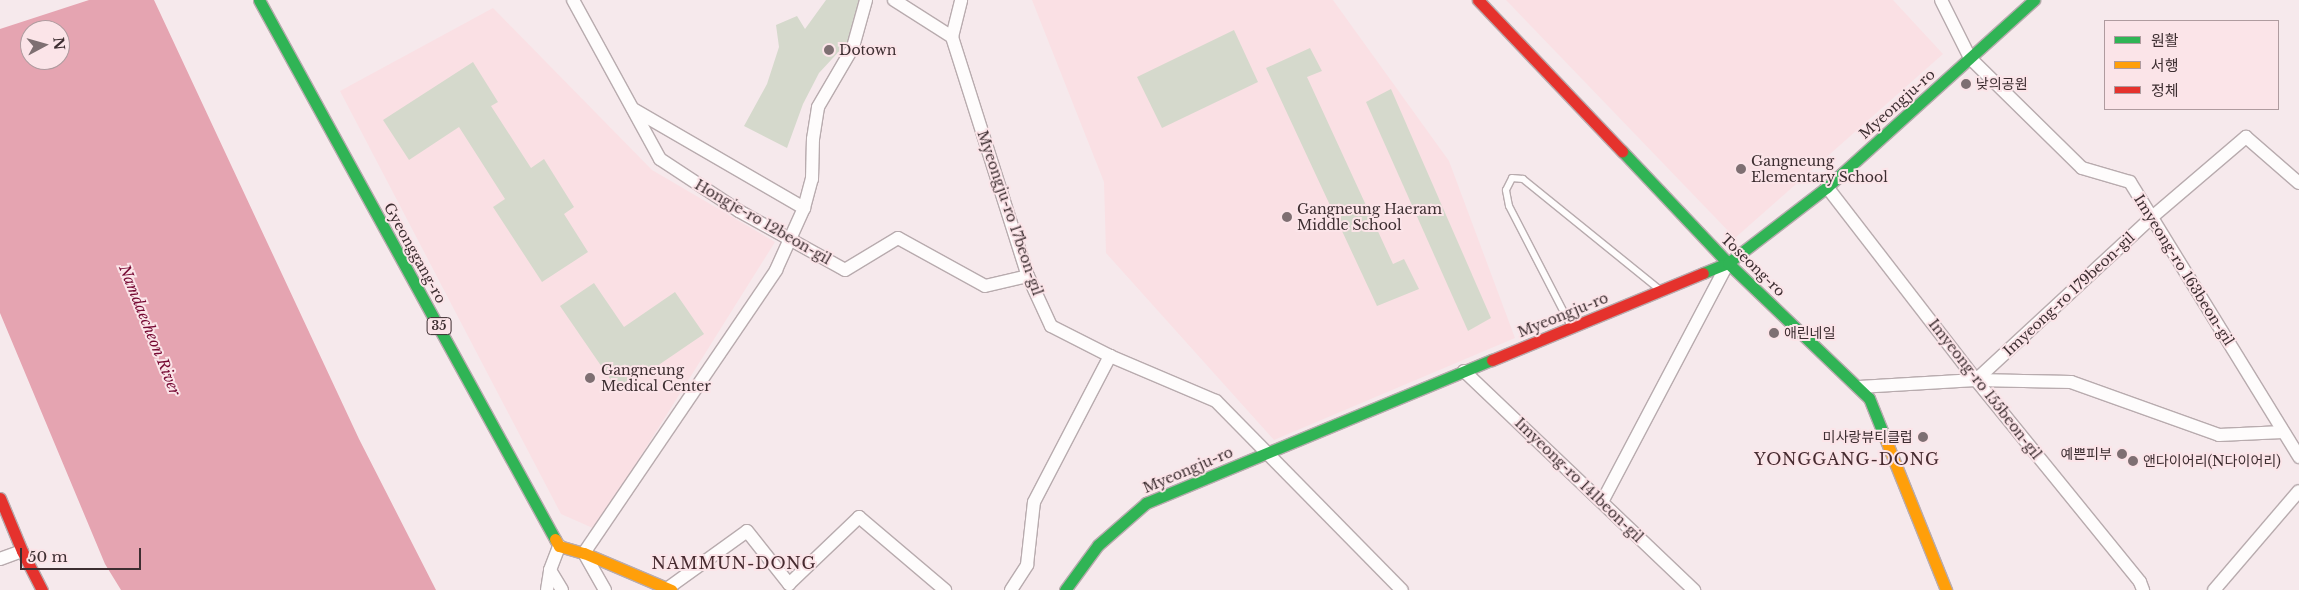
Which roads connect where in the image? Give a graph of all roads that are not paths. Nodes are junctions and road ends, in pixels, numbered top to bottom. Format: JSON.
{"nodes":[{"id":1,"x":259,"y":0,"type":"edge"},
{"id":2,"x":573,"y":0,"type":"edge"},
{"id":3,"x":866,"y":0,"type":"edge"},
{"id":4,"x":894,"y":0,"type":"edge"},
{"id":5,"x":961,"y":0,"type":"edge"},
{"id":6,"x":1478,"y":0,"type":"edge"},
{"id":7,"x":1941,"y":0,"type":"edge"},
{"id":8,"x":2034,"y":0,"type":"edge"},
{"id":9,"x":952,"y":37,"type":"junction"},
{"id":10,"x":1970,"y":58,"type":"junction"},
{"id":11,"x":633,"y":109,"type":"junction"},
{"id":12,"x":2299,"y":183,"type":"edge"},
{"id":13,"x":1827,"y":187,"type":"junction"},
{"id":14,"x":804,"y":208,"type":"junction"},
{"id":15,"x":2151,"y":218,"type":"junction"},
{"id":16,"x":791,"y":240,"type":"junction"},
{"id":17,"x":1728,"y":264,"type":"junction"},
{"id":18,"x":1028,"y":276,"type":"junction"},
{"id":19,"x":1661,"y":291,"type":"junction"},
{"id":20,"x":1572,"y":327,"type":"junction"},
{"id":21,"x":1110,"y":356,"type":"junction"},
{"id":22,"x":1464,"y":371,"type":"junction"},
{"id":23,"x":1976,"y":380,"type":"junction"},
{"id":24,"x":1858,"y":387,"type":"junction"},
{"id":25,"x":2283,"y":432,"type":"junction"},
{"id":26,"x":1267,"y":453,"type":"junction"},
{"id":27,"x":2299,"y":457,"type":"edge"},
{"id":28,"x":2299,"y":491,"type":"edge"},
{"id":29,"x":0,"y":498,"type":"edge"},
{"id":30,"x":1602,"y":502,"type":"junction"},
{"id":31,"x":559,"y":546,"type":"junction"},
{"id":32,"x":22,"y":551,"type":"junction"},
{"id":33,"x":584,"y":553,"type":"junction"},
{"id":34,"x":0,"y":559,"type":"edge"},
{"id":35,"x":550,"y":570,"type":"junction"},
{"id":36,"x":669,"y":589,"type":"edge"},
{"id":37,"x":42,"y":590,"type":"edge"},
{"id":38,"x":547,"y":590,"type":"edge"},
{"id":39,"x":562,"y":590,"type":"edge"},
{"id":40,"x":605,"y":590,"type":"edge"},
{"id":41,"x":945,"y":590,"type":"edge"},
{"id":42,"x":1012,"y":590,"type":"edge"},
{"id":43,"x":1065,"y":590,"type":"edge"},
{"id":44,"x":1402,"y":590,"type":"edge"},
{"id":45,"x":1694,"y":590,"type":"edge"},
{"id":46,"x":1946,"y":590,"type":"edge"},
{"id":47,"x":2143,"y":590,"type":"edge"},
{"id":48,"x":2214,"y":590,"type":"edge"}],
"edges":[{"from":1,"to":31,"type":"street","name":"Gyeonggang-ro","number":"35"},
{"from":2,"to":11,"type":"street","name":"Hongje-ro 12beon-gil"},
{"from":3,"to":14,"type":"street"},
{"from":4,"to":9,"type":"street"},
{"from":5,"to":9,"type":"street"},
{"from":6,"to":17,"type":"street","name":"Toseong-ro"},
{"from":7,"to":10,"type":"street","name":"Imyeong-ro 163beon-gil"},
{"from":8,"to":10,"type":"street","name":"Myeongju-ro"},
{"from":9,"to":18,"type":"street","name":"Myeongju-ro 17beon-gil"},
{"from":10,"to":13,"type":"street","name":"Myeongju-ro"},
{"from":10,"to":15,"type":"street","name":"Imyeong-ro 163beon-gil"},
{"from":11,"to":14,"type":"street"},
{"from":11,"to":16,"type":"street","name":"Hongje-ro 12beon-gil"},
{"from":12,"to":15,"type":"street","name":"Imyeong-ro 179beon-gil"},
{"from":13,"to":17,"type":"street","name":"Myeongju-ro"},
{"from":13,"to":23,"type":"street","name":"Imyeong-ro 155beon-gil"},
{"from":14,"to":16,"type":"street"},
{"from":15,"to":23,"type":"street","name":"Imyeong-ro 179beon-gil"},
{"from":15,"to":25,"type":"street","name":"Imyeong-ro 163beon-gil"},
{"from":16,"to":18,"type":"street","name":"Hongje-ro 12beon-gil"},
{"from":16,"to":33,"type":"street"},
{"from":17,"to":19,"type":"street","name":"Myeongju-ro"},
{"from":17,"to":24,"type":"street","name":"Toseong-ro"},
{"from":17,"to":30,"type":"street"},
{"from":18,"to":21,"type":"street","name":"Myeongju-ro 17beon-gil"},
{"from":19,"to":20,"type":"street","name":"Myeongju-ro"},
{"from":19,"to":20,"type":"lane"},
{"from":20,"to":22,"type":"street","name":"Myeongju-ro"},
{"from":21,"to":26,"type":"street","name":"Myeongju-ro 17beon-gil"},
{"from":21,"to":42,"type":"street"},
{"from":22,"to":26,"type":"street","name":"Myeongju-ro"},
{"from":22,"to":30,"type":"street","name":"Imyeong-ro 141beon-gil"},
{"from":23,"to":24,"type":"street"},
{"from":23,"to":25,"type":"street"},
{"from":23,"to":47,"type":"street","name":"Imyeong-ro 155beon-gil"},
{"from":24,"to":46,"type":"street","name":"Toseong-ro"},
{"from":25,"to":27,"type":"street","name":"Imyeong-ro 163beon-gil"},
{"from":26,"to":43,"type":"street","name":"Myeongju-ro"},
{"from":26,"to":44,"type":"street","name":"Myeongju-ro 17beon-gil"},
{"from":28,"to":48,"type":"street"},
{"from":29,"to":32,"type":"street"},
{"from":30,"to":45,"type":"street","name":"Imyeong-ro 141beon-gil"},
{"from":31,"to":33,"type":"street"},
{"from":31,"to":35,"type":"street"},
{"from":32,"to":34,"type":"street"},
{"from":32,"to":37,"type":"street"},
{"from":33,"to":36,"type":"street"},
{"from":33,"to":40,"type":"street"},
{"from":35,"to":38,"type":"street"},
{"from":35,"to":39,"type":"street"},
{"from":36,"to":41,"type":"street"}]}
